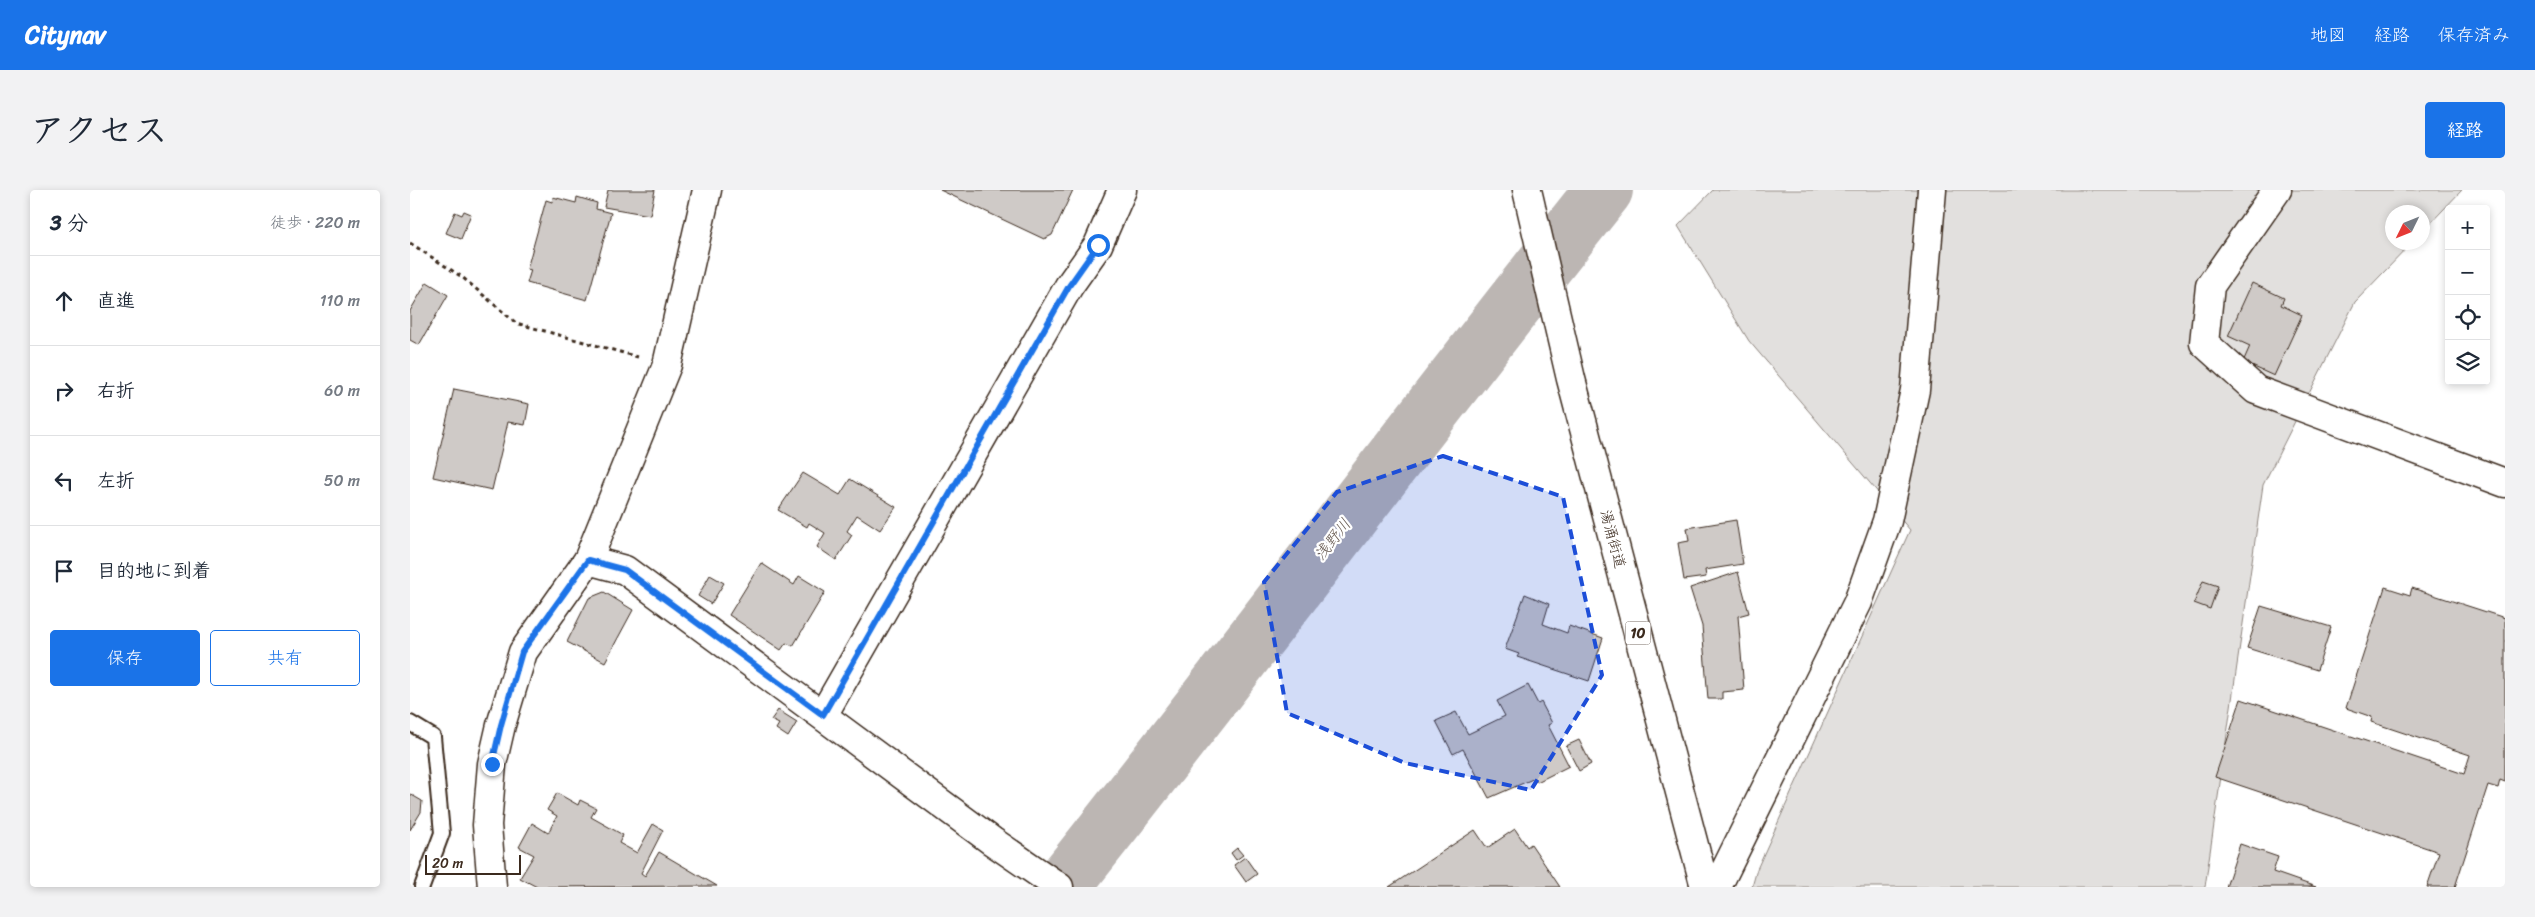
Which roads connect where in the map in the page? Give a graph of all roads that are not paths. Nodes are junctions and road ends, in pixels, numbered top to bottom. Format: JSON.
{"nodes":[{"id":1,"x":707,"y":190,"type":"edge"},
{"id":2,"x":1122,"y":190,"type":"edge"},
{"id":3,"x":1932,"y":190,"type":"edge"},
{"id":4,"x":2277,"y":190,"type":"edge"},
{"id":5,"x":1528,"y":195,"type":"edge"},
{"id":6,"x":2505,"y":483,"type":"edge"},
{"id":7,"x":588,"y":560,"type":"junction"},
{"id":8,"x":823,"y":715,"type":"junction"},
{"id":9,"x":410,"y":723,"type":"edge"},
{"id":10,"x":422,"y":887,"type":"edge"},
{"id":11,"x":492,"y":887,"type":"edge"},
{"id":12,"x":1059,"y":887,"type":"edge"},
{"id":13,"x":1705,"y":887,"type":"edge"},
{"id":14,"x":1717,"y":887,"type":"edge"}],
"edges":[{"from":1,"to":7,"type":"street"},
{"from":2,"to":8,"type":"street"},
{"from":3,"to":14,"type":"street"},
{"from":4,"to":6,"type":"street"},
{"from":5,"to":13,"type":"street","name":"湯涌街道","number":"10"},
{"from":7,"to":8,"type":"street"},
{"from":7,"to":11,"type":"street"},
{"from":8,"to":12,"type":"street"},
{"from":9,"to":10,"type":"lane"}]}
